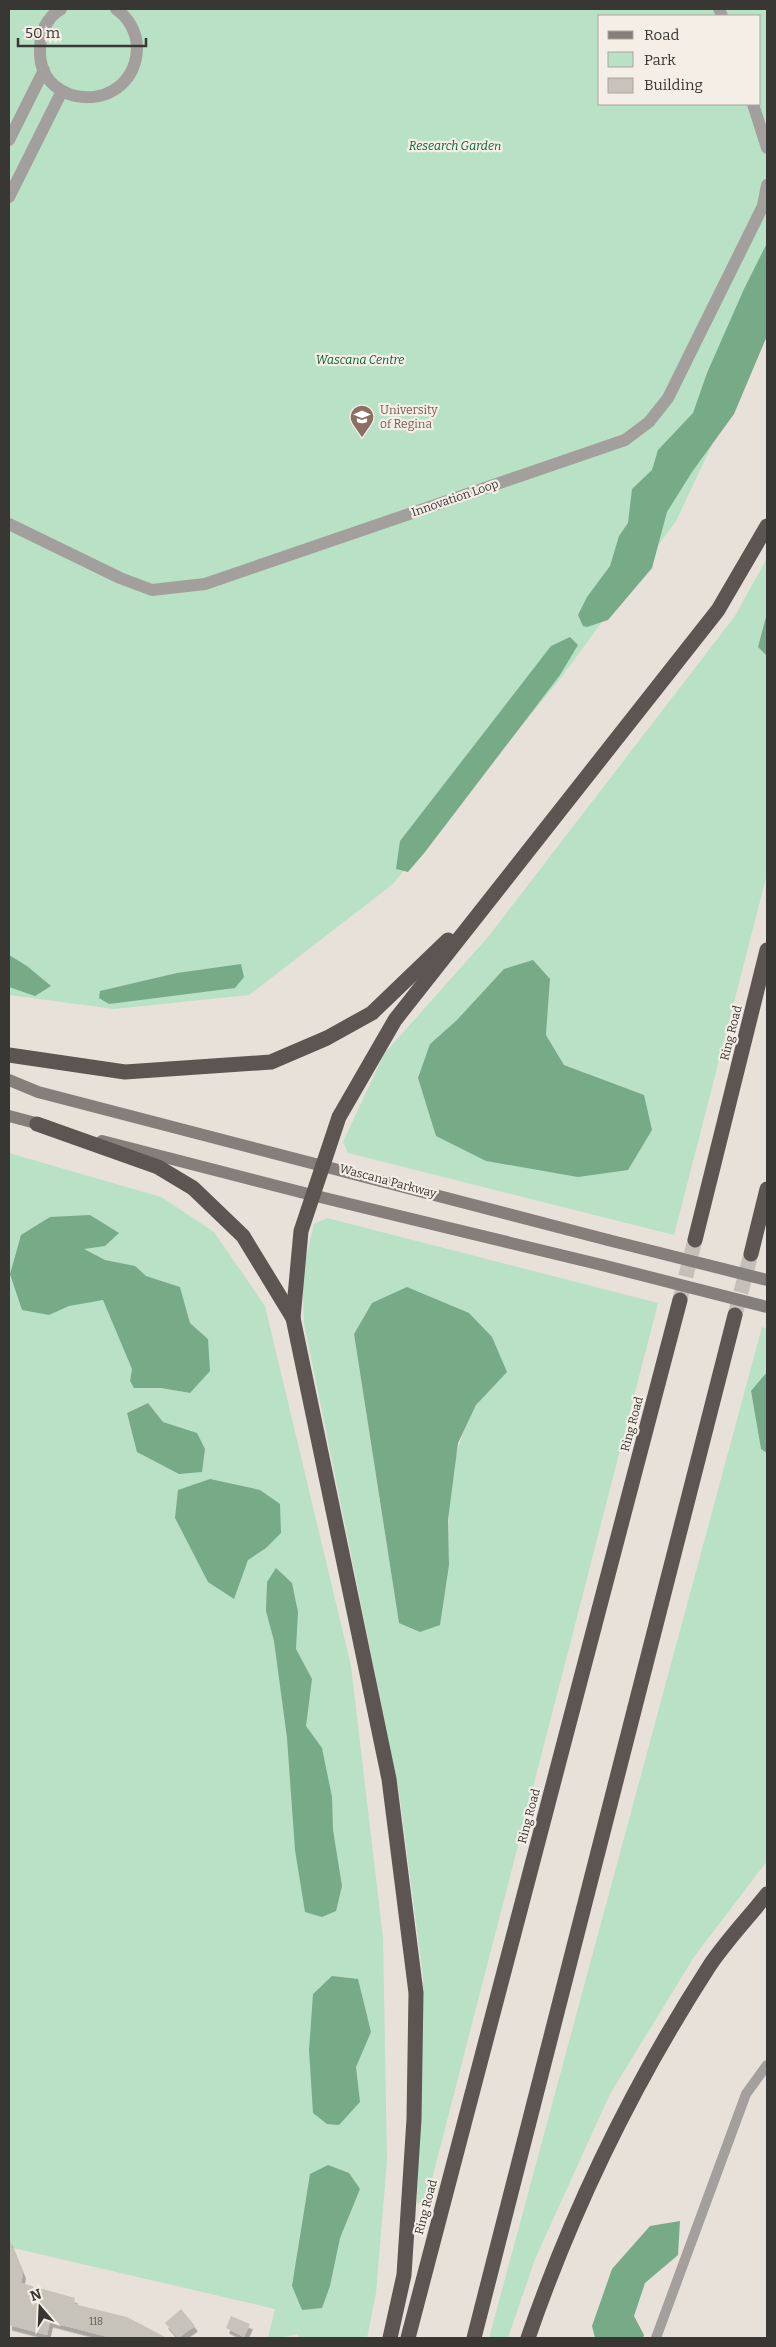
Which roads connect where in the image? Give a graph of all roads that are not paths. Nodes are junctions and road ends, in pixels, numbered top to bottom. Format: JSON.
{"nodes":[{"id":1,"x":116,"y":9,"type":"edge"},
{"id":2,"x":58,"y":10,"type":"edge"},
{"id":3,"x":44,"y":70,"type":"junction"},
{"id":4,"x":62,"y":90,"type":"junction"},
{"id":5,"x":753,"y":105,"type":"edge"},
{"id":6,"x":9,"y":140,"type":"edge"},
{"id":7,"x":767,"y":148,"type":"edge"},
{"id":8,"x":767,"y":185,"type":"edge"},
{"id":9,"x":9,"y":197,"type":"edge"},
{"id":10,"x":9,"y":524,"type":"edge"},
{"id":11,"x":767,"y":526,"type":"edge"},
{"id":12,"x":488,"y":901,"type":"junction"},
{"id":13,"x":767,"y":950,"type":"edge"},
{"id":14,"x":9,"y":1055,"type":"edge"},
{"id":15,"x":9,"y":1080,"type":"edge"},
{"id":16,"x":9,"y":1116,"type":"edge"},
{"id":17,"x":37,"y":1124,"type":"junction"},
{"id":18,"x":323,"y":1164,"type":"junction"},
{"id":19,"x":767,"y":1189,"type":"edge"},
{"id":20,"x":312,"y":1195,"type":"junction"},
{"id":21,"x":695,"y":1240,"type":"tunnel mouth"},
{"id":22,"x":750,"y":1254,"type":"tunnel mouth"},
{"id":23,"x":767,"y":1280,"type":"edge"},
{"id":24,"x":680,"y":1300,"type":"tunnel mouth"},
{"id":25,"x":767,"y":1307,"type":"edge"},
{"id":26,"x":735,"y":1314,"type":"tunnel mouth"},
{"id":27,"x":293,"y":1318,"type":"junction"},
{"id":28,"x":767,"y":1894,"type":"edge"},
{"id":29,"x":767,"y":2065,"type":"edge"},
{"id":30,"x":390,"y":2338,"type":"edge"},
{"id":31,"x":408,"y":2338,"type":"edge"},
{"id":32,"x":474,"y":2338,"type":"edge"},
{"id":33,"x":528,"y":2338,"type":"edge"},
{"id":34,"x":656,"y":2338,"type":"edge"}],
"edges":[{"from":1,"to":4,"type":"street"},
{"from":2,"to":3,"type":"street"},
{"from":3,"to":4,"type":"street"},
{"from":3,"to":6,"type":"street"},
{"from":4,"to":9,"type":"street"},
{"from":5,"to":7,"type":"street"},
{"from":8,"to":10,"type":"street","name":"Innovation Loop"},
{"from":11,"to":12,"type":"highway"},
{"from":12,"to":14,"type":"highway"},
{"from":12,"to":18,"type":"highway"},
{"from":13,"to":21,"type":"highway","name":"Ring Road"},
{"from":15,"to":18,"type":"main road","name":"Wascana Parkway"},
{"from":16,"to":17,"type":"main road"},
{"from":17,"to":20,"type":"main road"},
{"from":17,"to":27,"type":"highway"},
{"from":18,"to":20,"type":"highway"},
{"from":18,"to":23,"type":"main road","name":"Wascana Parkway","bridge":true},
{"from":19,"to":22,"type":"highway"},
{"from":20,"to":25,"type":"main road","bridge":true},
{"from":20,"to":27,"type":"highway"},
{"from":24,"to":31,"type":"highway","name":"Ring Road"},
{"from":26,"to":32,"type":"highway"},
{"from":27,"to":30,"type":"highway"},
{"from":28,"to":33,"type":"highway"},
{"from":29,"to":34,"type":"lane"}]}
